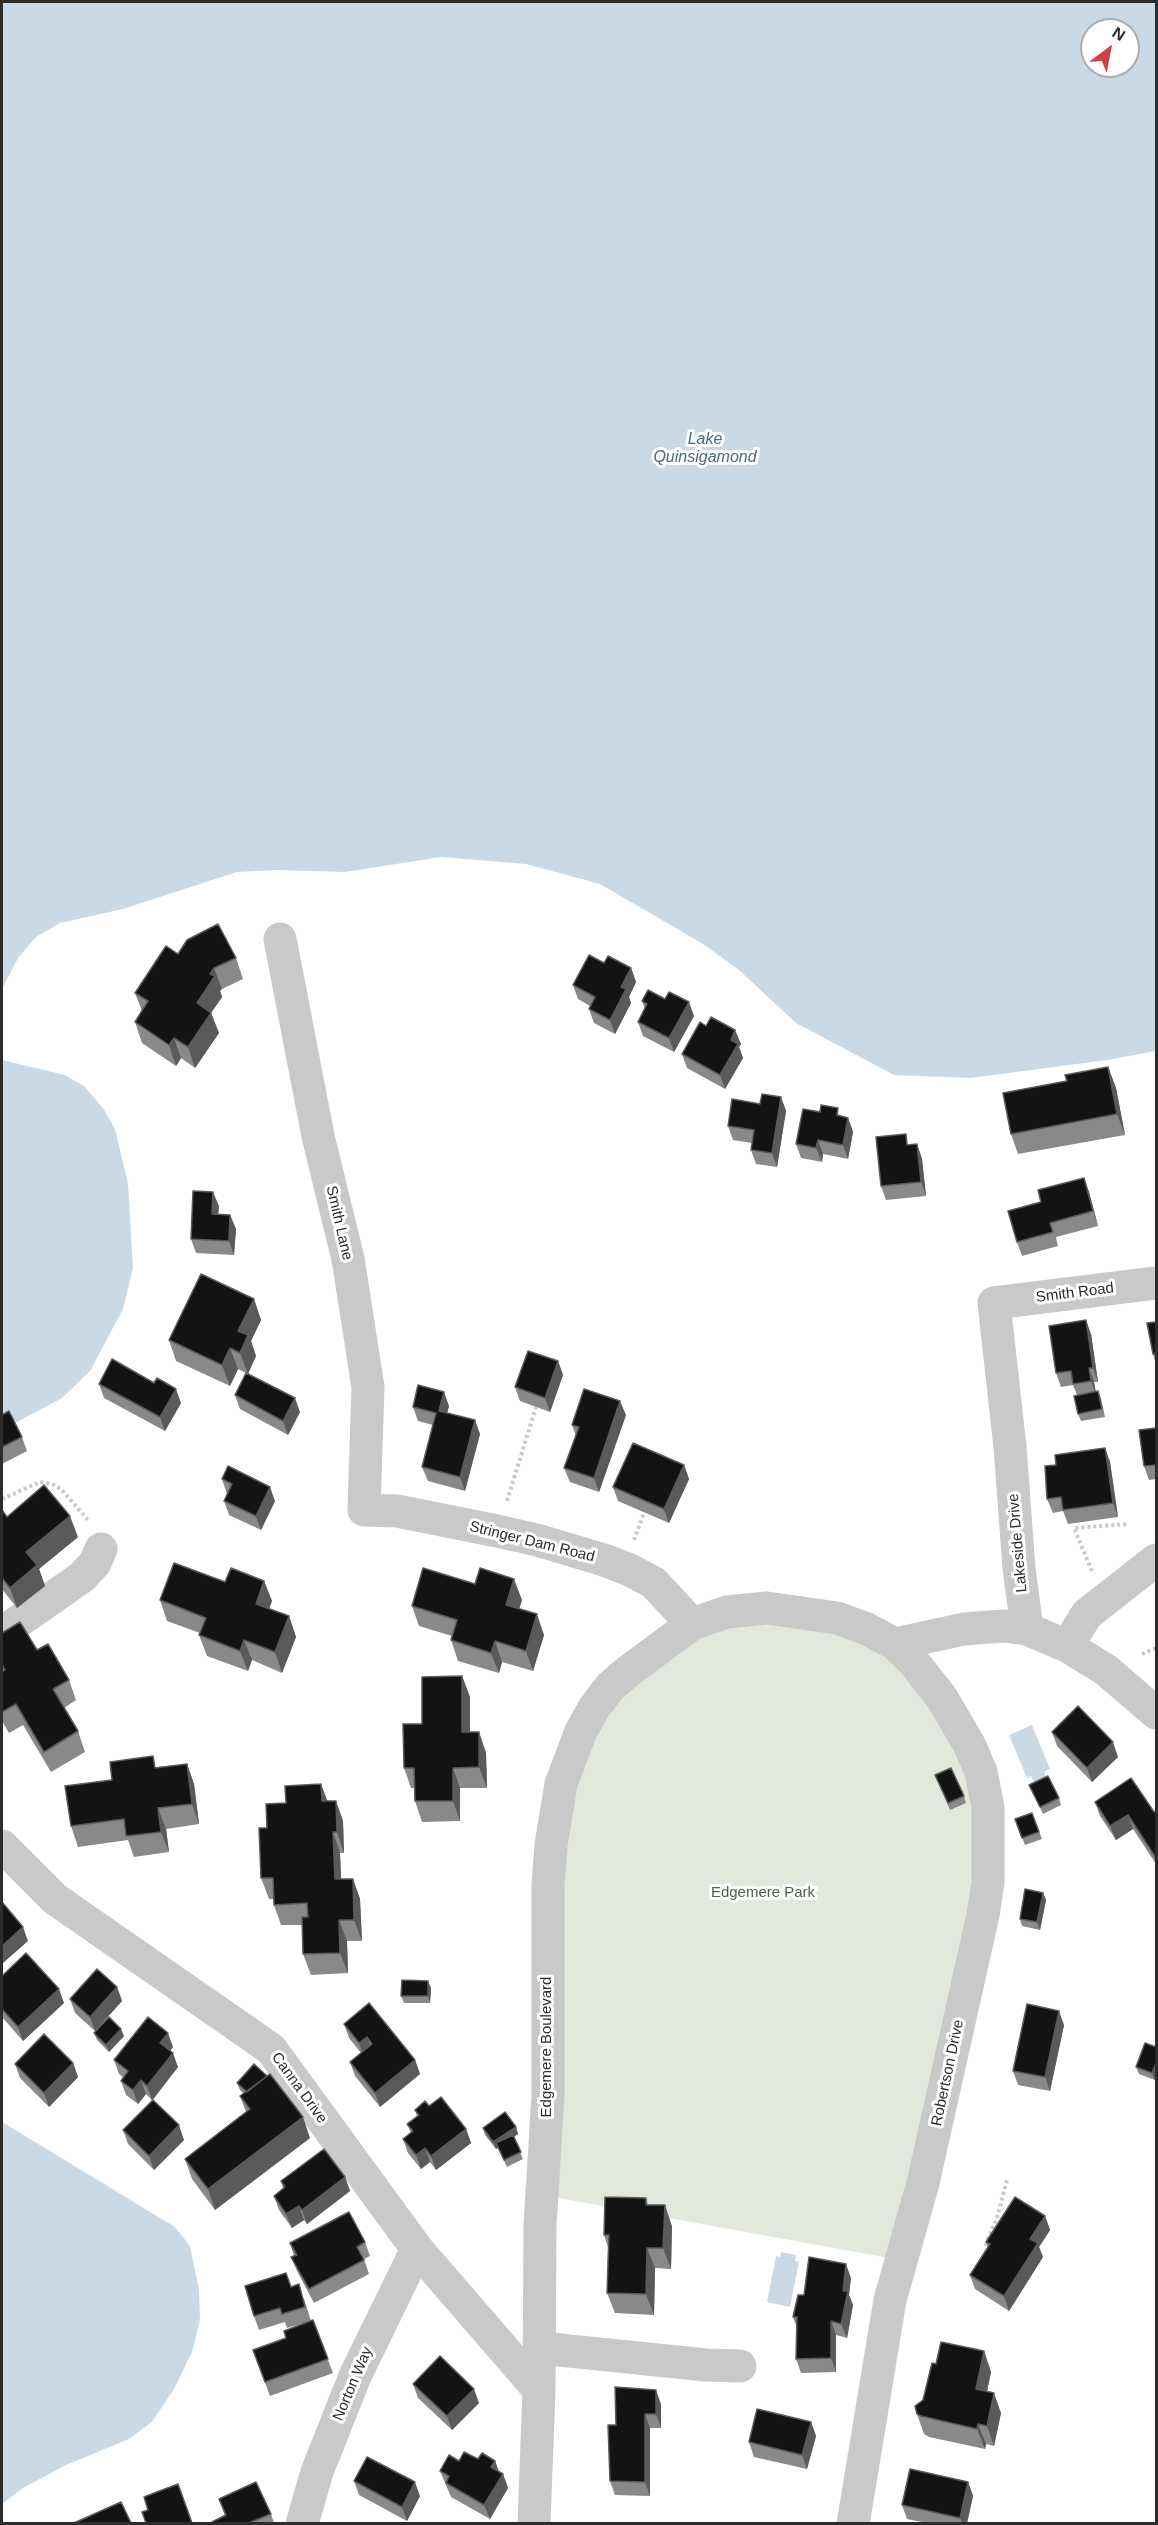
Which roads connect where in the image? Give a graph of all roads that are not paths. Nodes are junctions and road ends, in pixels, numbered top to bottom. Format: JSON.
{"nodes":[{"id":1,"x":280,"y":939,"type":"dead end"},
{"id":2,"x":1156,"y":1284,"type":"edge"},
{"id":3,"x":994,"y":1303,"type":"joint"},
{"id":4,"x":364,"y":1510,"type":"joint"},
{"id":5,"x":101,"y":1550,"type":"road end"},
{"id":6,"x":1156,"y":1560,"type":"edge"},
{"id":7,"x":692,"y":1624,"type":"junction"},
{"id":8,"x":1027,"y":1629,"type":"junction"},
{"id":9,"x":2,"y":1633,"type":"edge"},
{"id":10,"x":895,"y":1644,"type":"junction"},
{"id":11,"x":1067,"y":1646,"type":"junction"},
{"id":12,"x":1156,"y":1713,"type":"edge"},
{"id":13,"x":2,"y":1846,"type":"edge"},
{"id":14,"x":417,"y":2249,"type":"junction"},
{"id":15,"x":540,"y":2348,"type":"junction"},
{"id":16,"x":740,"y":2366,"type":"dead end"},
{"id":17,"x":539,"y":2390,"type":"junction"},
{"id":18,"x":302,"y":2523,"type":"edge"},
{"id":19,"x":534,"y":2523,"type":"edge"},
{"id":20,"x":853,"y":2523,"type":"edge"}],
"edges":[{"from":1,"to":4,"type":"street","name":"Smith Lane"},
{"from":2,"to":3,"type":"street","name":"Smith Road"},
{"from":3,"to":8,"type":"street","name":"Lakeside Drive"},
{"from":4,"to":7,"type":"street","name":"Stringer Dam Road"},
{"from":5,"to":9,"type":"street"},
{"from":6,"to":11,"type":"street"},
{"from":7,"to":10,"type":"street"},
{"from":7,"to":15,"type":"street","name":"Edgemere Boulevard"},
{"from":8,"to":10,"type":"street"},
{"from":8,"to":11,"type":"street"},
{"from":10,"to":20,"type":"street","name":"Robertson Drive"},
{"from":11,"to":12,"type":"street"},
{"from":13,"to":14,"type":"street","name":"Canna Drive"},
{"from":14,"to":17,"type":"street","name":"Canna Drive"},
{"from":14,"to":18,"type":"street","name":"Norton Way"},
{"from":15,"to":16,"type":"street"},
{"from":15,"to":17,"type":"street","name":"Edgemere Boulevard"},
{"from":17,"to":19,"type":"street","name":"Edgemere Boulevard"}]}
